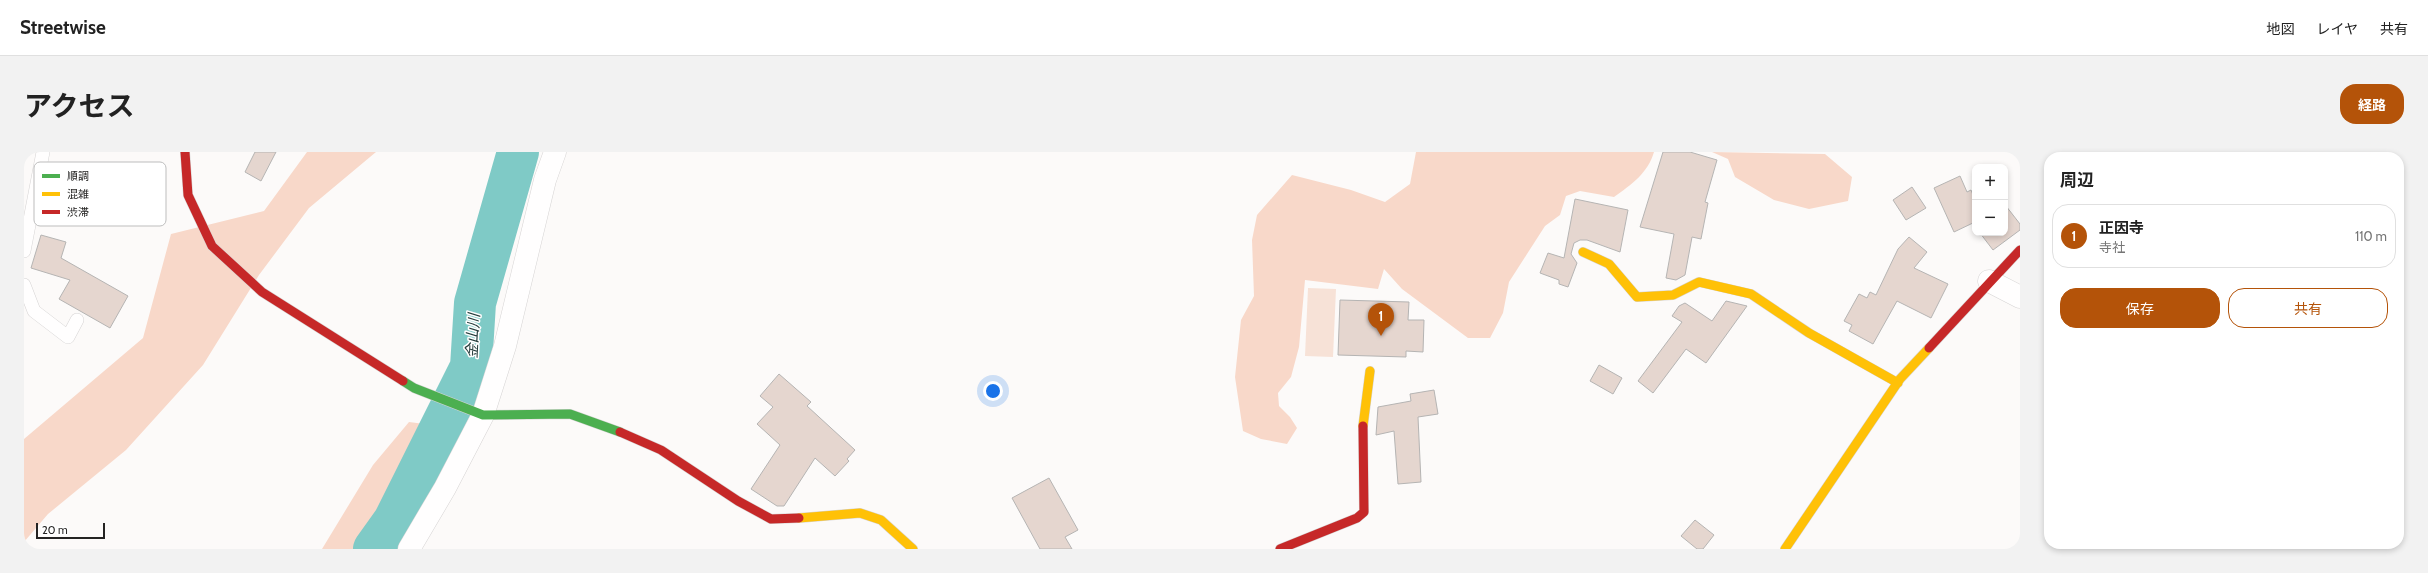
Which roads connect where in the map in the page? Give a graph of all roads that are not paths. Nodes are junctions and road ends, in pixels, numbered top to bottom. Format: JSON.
{"nodes":[{"id":1,"x":43,"y":152,"type":"edge"},
{"id":2,"x":185,"y":152,"type":"edge"},
{"id":3,"x":555,"y":152,"type":"edge"},
{"id":4,"x":41,"y":162,"type":"edge"},
{"id":5,"x":34,"y":199,"type":"edge"},
{"id":6,"x":2020,"y":250,"type":"edge"},
{"id":7,"x":24,"y":251,"type":"edge"},
{"id":8,"x":1583,"y":252,"type":"dead end"},
{"id":9,"x":1989,"y":281,"type":"junction"},
{"id":10,"x":24,"y":285,"type":"edge"},
{"id":11,"x":2020,"y":297,"type":"edge"},
{"id":12,"x":77,"y":320,"type":"dead end"},
{"id":13,"x":1370,"y":371,"type":"dead end"},
{"id":14,"x":1898,"y":383,"type":"junction"},
{"id":15,"x":477,"y":414,"type":"junction"},
{"id":16,"x":409,"y":549,"type":"edge"},
{"id":17,"x":913,"y":549,"type":"edge"},
{"id":18,"x":1280,"y":549,"type":"edge"},
{"id":19,"x":1785,"y":549,"type":"edge"}],
"edges":[{"from":1,"to":4,"type":"lane"},
{"from":2,"to":15,"type":"street"},
{"from":3,"to":15,"type":"street"},
{"from":5,"to":7,"type":"lane"},
{"from":6,"to":9,"type":"street"},
{"from":8,"to":14,"type":"street"},
{"from":9,"to":11,"type":"street"},
{"from":9,"to":14,"type":"street"},
{"from":10,"to":12,"type":"lane"},
{"from":13,"to":18,"type":"street"},
{"from":14,"to":19,"type":"street"},
{"from":15,"to":16,"type":"street"},
{"from":15,"to":17,"type":"street"}]}
